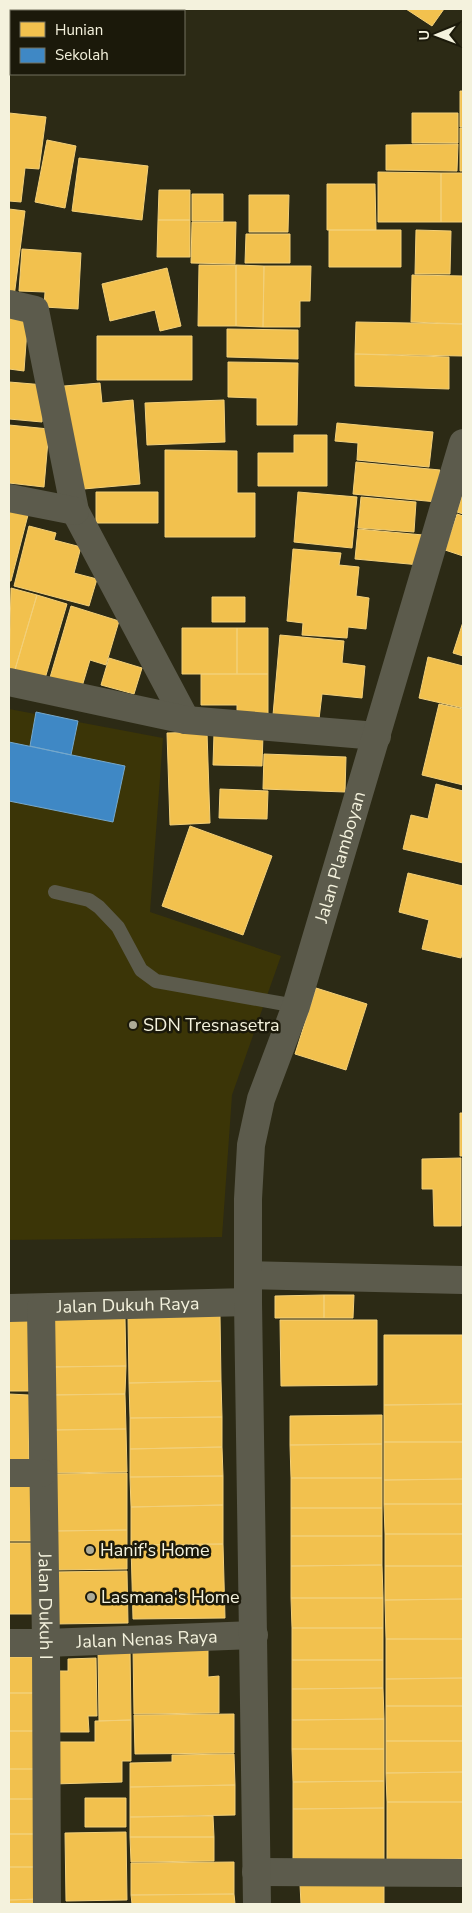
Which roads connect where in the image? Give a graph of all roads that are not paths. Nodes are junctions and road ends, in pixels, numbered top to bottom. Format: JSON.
{"nodes":[{"id":1,"x":9,"y":304,"type":"edge"},
{"id":2,"x":463,"y":443,"type":"edge"},
{"id":3,"x":459,"y":470,"type":"edge"},
{"id":4,"x":9,"y":498,"type":"edge"},
{"id":5,"x":75,"y":511,"type":"junction"},
{"id":6,"x":9,"y":682,"type":"edge"},
{"id":7,"x":186,"y":720,"type":"junction"},
{"id":8,"x":377,"y":736,"type":"junction"},
{"id":9,"x":55,"y":892,"type":"dead end"},
{"id":10,"x":296,"y":1006,"type":"junction"},
{"id":11,"x":463,"y":1280,"type":"edge"},
{"id":12,"x":248,"y":1288,"type":"junction"},
{"id":13,"x":9,"y":1308,"type":"edge"},
{"id":14,"x":40,"y":1308,"type":"junction"},
{"id":15,"x":9,"y":1473,"type":"edge"},
{"id":16,"x":42,"y":1473,"type":"junction"},
{"id":17,"x":254,"y":1635,"type":"junction"},
{"id":18,"x":9,"y":1643,"type":"edge"},
{"id":19,"x":46,"y":1643,"type":"junction"},
{"id":20,"x":256,"y":1872,"type":"junction"},
{"id":21,"x":463,"y":1872,"type":"edge"},
{"id":22,"x":47,"y":1904,"type":"edge"},
{"id":23,"x":257,"y":1904,"type":"edge"}],
"edges":[{"from":1,"to":5,"type":"street"},
{"from":2,"to":3,"type":"street","name":"Jalan Plamboyan"},
{"from":3,"to":8,"type":"street","name":"Jalan Plamboyan"},
{"from":4,"to":5,"type":"street"},
{"from":5,"to":7,"type":"street"},
{"from":6,"to":7,"type":"street"},
{"from":7,"to":8,"type":"street"},
{"from":8,"to":10,"type":"street","name":"Jalan Plamboyan"},
{"from":9,"to":10,"type":"lane"},
{"from":10,"to":12,"type":"street","name":"Jalan Plamboyan"},
{"from":11,"to":12,"type":"street","name":"Jalan Dukuh Raya"},
{"from":12,"to":14,"type":"street","name":"Jalan Dukuh Raya"},
{"from":12,"to":17,"type":"street","name":"Jalan Plamboyan"},
{"from":13,"to":14,"type":"street","name":"Jalan Dukuh Raya"},
{"from":14,"to":16,"type":"street","name":"Jalan Dukuh I"},
{"from":15,"to":16,"type":"street"},
{"from":16,"to":19,"type":"street","name":"Jalan Dukuh I"},
{"from":17,"to":19,"type":"street","name":"Jalan Nenas Raya"},
{"from":17,"to":20,"type":"street","name":"Jalan Plamboyan"},
{"from":18,"to":19,"type":"street","name":"Jalan Nenas Raya"},
{"from":19,"to":22,"type":"street","name":"Jalan Dukuh I"},
{"from":20,"to":21,"type":"street"},
{"from":20,"to":23,"type":"street","name":"Jalan Plamboyan"}]}
